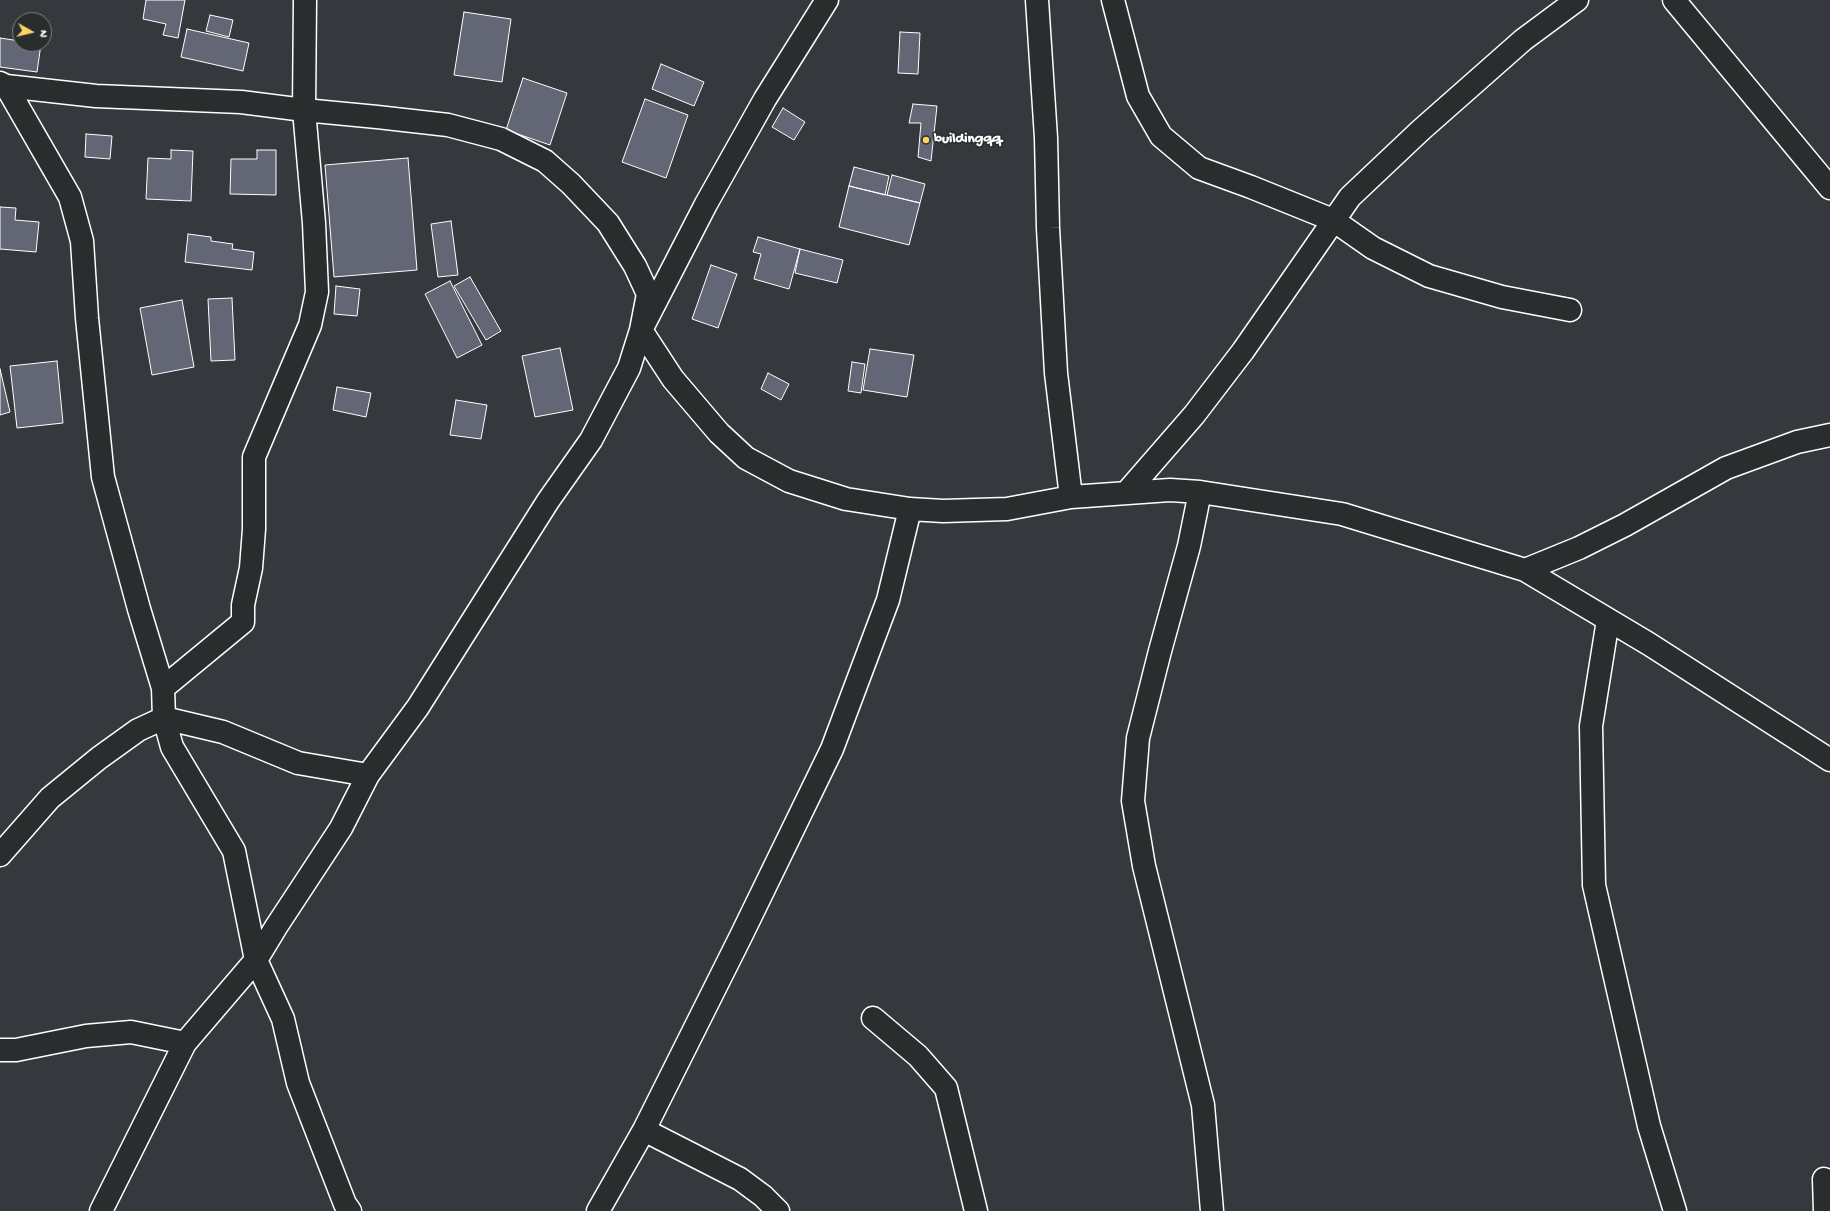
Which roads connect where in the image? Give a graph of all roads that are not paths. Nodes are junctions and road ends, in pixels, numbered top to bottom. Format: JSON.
{"nodes":[{"id":1,"x":305,"y":0,"type":"edge"},
{"id":2,"x":827,"y":0,"type":"edge"},
{"id":3,"x":1037,"y":0,"type":"edge"},
{"id":4,"x":1113,"y":0,"type":"edge"},
{"id":5,"x":1577,"y":0,"type":"edge"},
{"id":6,"x":1674,"y":0,"type":"edge"},
{"id":7,"x":3,"y":84,"type":"edge"},
{"id":8,"x":304,"y":110,"type":"junction"},
{"id":9,"x":1830,"y":188,"type":"edge"},
{"id":10,"x":1333,"y":220,"type":"junction"},
{"id":11,"x":1570,"y":310,"type":"dead end"},
{"id":12,"x":641,"y":330,"type":"junction"},
{"id":13,"x":1830,"y":435,"type":"edge"},
{"id":14,"x":1127,"y":492,"type":"junction"},
{"id":15,"x":1200,"y":492,"type":"junction"},
{"id":16,"x":1070,"y":497,"type":"junction"},
{"id":17,"x":910,"y":509,"type":"junction"},
{"id":18,"x":1525,"y":570,"type":"junction"},
{"id":19,"x":1608,"y":620,"type":"junction"},
{"id":20,"x":163,"y":688,"type":"junction"},
{"id":21,"x":164,"y":718,"type":"junction"},
{"id":22,"x":1830,"y":760,"type":"edge"},
{"id":23,"x":368,"y":775,"type":"junction"},
{"id":24,"x":0,"y":856,"type":"edge"},
{"id":25,"x":256,"y":960,"type":"junction"},
{"id":26,"x":873,"y":1018,"type":"dead end"},
{"id":27,"x":185,"y":1043,"type":"junction"},
{"id":28,"x":0,"y":1050,"type":"edge"},
{"id":29,"x":644,"y":1130,"type":"junction"},
{"id":30,"x":1824,"y":1179,"type":"dead end"},
{"id":31,"x":764,"y":1203,"type":"edge"},
{"id":32,"x":101,"y":1211,"type":"edge"},
{"id":33,"x":350,"y":1211,"type":"edge"},
{"id":34,"x":598,"y":1211,"type":"edge"},
{"id":35,"x":778,"y":1211,"type":"edge"},
{"id":36,"x":976,"y":1211,"type":"edge"},
{"id":37,"x":1212,"y":1211,"type":"edge"},
{"id":38,"x":1675,"y":1211,"type":"edge"},
{"id":39,"x":1825,"y":1211,"type":"edge"}],
"edges":[{"from":1,"to":8,"type":"street"},
{"from":2,"to":12,"type":"street"},
{"from":3,"to":16,"type":"street"},
{"from":4,"to":10,"type":"street"},
{"from":5,"to":10,"type":"street"},
{"from":6,"to":9,"type":"street"},
{"from":7,"to":8,"type":"street"},
{"from":7,"to":20,"type":"street"},
{"from":8,"to":12,"type":"street"},
{"from":8,"to":20,"type":"street"},
{"from":10,"to":11,"type":"street"},
{"from":10,"to":14,"type":"street"},
{"from":12,"to":17,"type":"street"},
{"from":12,"to":23,"type":"street"},
{"from":13,"to":18,"type":"street"},
{"from":14,"to":15,"type":"street"},
{"from":14,"to":16,"type":"street"},
{"from":15,"to":18,"type":"street"},
{"from":15,"to":37,"type":"street"},
{"from":16,"to":17,"type":"street"},
{"from":17,"to":29,"type":"street"},
{"from":18,"to":19,"type":"street"},
{"from":19,"to":22,"type":"street"},
{"from":19,"to":38,"type":"street"},
{"from":20,"to":21,"type":"street"},
{"from":21,"to":23,"type":"street"},
{"from":21,"to":24,"type":"street"},
{"from":21,"to":25,"type":"street"},
{"from":23,"to":25,"type":"street"},
{"from":25,"to":27,"type":"street"},
{"from":25,"to":33,"type":"street"},
{"from":26,"to":36,"type":"street"},
{"from":27,"to":28,"type":"street"},
{"from":27,"to":32,"type":"street"},
{"from":29,"to":31,"type":"street"},
{"from":29,"to":34,"type":"street"},
{"from":30,"to":39,"type":"street"},
{"from":31,"to":35,"type":"street"}]}
